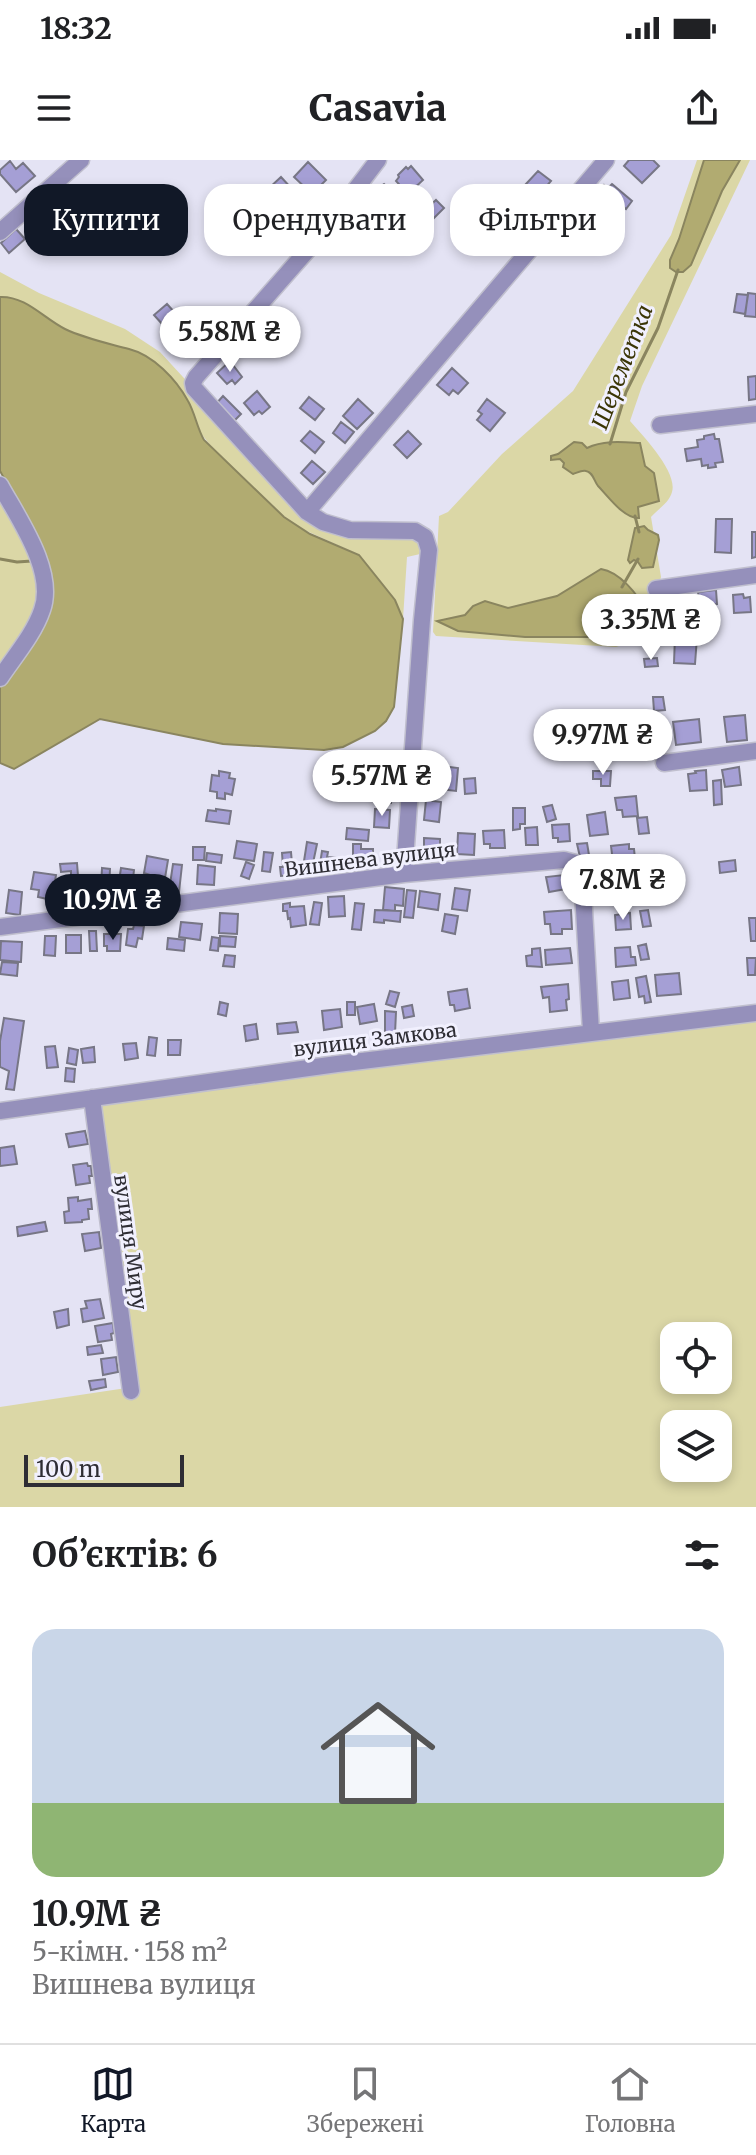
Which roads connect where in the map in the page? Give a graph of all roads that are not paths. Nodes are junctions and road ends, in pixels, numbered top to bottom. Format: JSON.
{"nodes":[{"id":1,"x":81,"y":160,"type":"edge"},
{"id":2,"x":378,"y":160,"type":"edge"},
{"id":3,"x":606,"y":160,"type":"edge"},
{"id":4,"x":0,"y":232,"type":"edge"},
{"id":5,"x":756,"y":414,"type":"edge"},
{"id":6,"x":660,"y":425,"type":"dead end"},
{"id":7,"x":0,"y":485,"type":"edge"},
{"id":8,"x":307,"y":512,"type":"junction"},
{"id":9,"x":756,"y":575,"type":"edge"},
{"id":10,"x":656,"y":589,"type":"dead end"},
{"id":11,"x":0,"y":678,"type":"edge"},
{"id":12,"x":756,"y":751,"type":"edge"},
{"id":13,"x":664,"y":763,"type":"dead end"},
{"id":14,"x":404,"y":874,"type":"junction"},
{"id":15,"x":0,"y":927,"type":"edge"},
{"id":16,"x":756,"y":1013,"type":"edge"},
{"id":17,"x":591,"y":1032,"type":"junction"},
{"id":18,"x":92,"y":1098,"type":"junction"},
{"id":19,"x":0,"y":1111,"type":"edge"},
{"id":20,"x":131,"y":1391,"type":"dead end"}],
"edges":[{"from":1,"to":4,"type":"street"},
{"from":2,"to":8,"type":"street"},
{"from":3,"to":8,"type":"street"},
{"from":5,"to":6,"type":"street"},
{"from":7,"to":11,"type":"street"},
{"from":8,"to":14,"type":"street"},
{"from":9,"to":10,"type":"street"},
{"from":12,"to":13,"type":"street"},
{"from":14,"to":15,"type":"street","name":"Вишнева вулиця"},
{"from":14,"to":17,"type":"street","name":"Вишнева вулиця"},
{"from":16,"to":17,"type":"street","name":"вулиця Замкова"},
{"from":17,"to":18,"type":"street","name":"вулиця Замкова"},
{"from":18,"to":19,"type":"street","name":"вулиця Замкова"},
{"from":18,"to":20,"type":"street","name":"вулиця Миру"}]}
